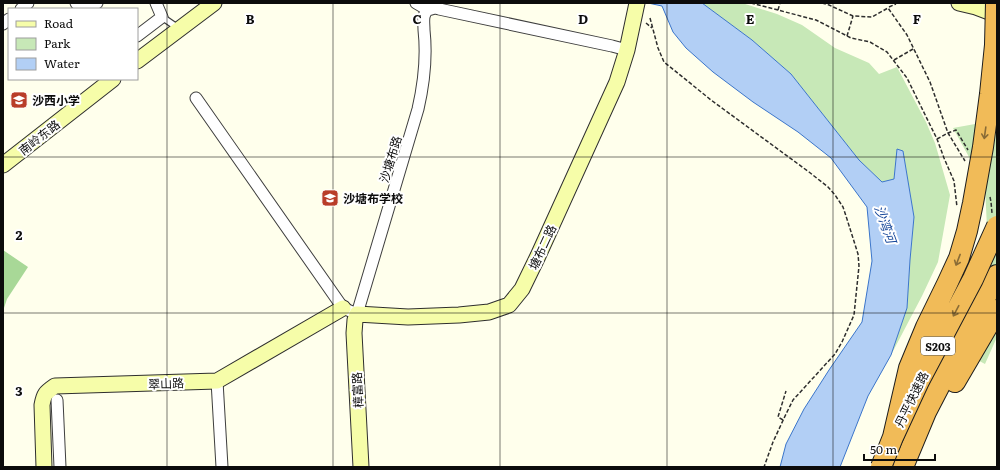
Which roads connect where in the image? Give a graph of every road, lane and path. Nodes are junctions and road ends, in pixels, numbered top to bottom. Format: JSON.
{"nodes":[{"id":1,"x":97,"y":3,"type":"edge"},
{"id":2,"x":156,"y":3,"type":"edge"},
{"id":3,"x":214,"y":3,"type":"edge"},
{"id":4,"x":416,"y":3,"type":"edge"},
{"id":5,"x":637,"y":3,"type":"edge"},
{"id":6,"x":751,"y":3,"type":"edge"},
{"id":7,"x":780,"y":3,"type":"edge"},
{"id":8,"x":822,"y":3,"type":"edge"},
{"id":9,"x":959,"y":3,"type":"edge"},
{"id":10,"x":996,"y":3,"type":"edge"},
{"id":11,"x":896,"y":4,"type":"edge"},
{"id":12,"x":88,"y":8,"type":"edge"},
{"id":13,"x":888,"y":8,"type":"junction"},
{"id":14,"x":428,"y":10,"type":"junction"},
{"id":15,"x":778,"y":10,"type":"junction"},
{"id":16,"x":997,"y":15,"type":"edge"},
{"id":17,"x":853,"y":16,"type":"junction"},
{"id":18,"x":162,"y":17,"type":"junction"},
{"id":19,"x":650,"y":18,"type":"dead end"},
{"id":20,"x":180,"y":29,"type":"junction"},
{"id":21,"x":138,"y":35,"type":"edge"},
{"id":22,"x":846,"y":36,"type":"junction"},
{"id":23,"x":628,"y":47,"type":"junction"},
{"id":24,"x":914,"y":49,"type":"junction"},
{"id":25,"x":138,"y":60,"type":"edge"},
{"id":26,"x":894,"y":60,"type":"junction"},
{"id":27,"x":112,"y":80,"type":"edge"},
{"id":28,"x":196,"y":98,"type":"dead end"},
{"id":29,"x":948,"y":133,"type":"junction"},
{"id":30,"x":936,"y":139,"type":"junction"},
{"id":31,"x":967,"y":164,"type":"dead end"},
{"id":32,"x":3,"y":165,"type":"edge"},
{"id":33,"x":957,"y":209,"type":"dead end"},
{"id":34,"x":997,"y":226,"type":"edge"},
{"id":35,"x":997,"y":275,"type":"edge"},
{"id":36,"x":997,"y":310,"type":"edge"},
{"id":37,"x":350,"y":311,"type":"junction"},
{"id":38,"x":217,"y":381,"type":"junction"},
{"id":39,"x":786,"y":391,"type":"dead end"},
{"id":40,"x":57,"y":400,"type":"dead end"},
{"id":41,"x":783,"y":420,"type":"junction"},
{"id":42,"x":893,"y":437,"type":"junction"},
{"id":43,"x":44,"y":467,"type":"edge"},
{"id":44,"x":60,"y":467,"type":"edge"},
{"id":45,"x":222,"y":467,"type":"edge"},
{"id":46,"x":361,"y":467,"type":"edge"},
{"id":47,"x":764,"y":467,"type":"edge"},
{"id":48,"x":881,"y":467,"type":"edge"},
{"id":49,"x":903,"y":467,"type":"edge"},
{"id":50,"x":911,"y":467,"type":"edge"}],
"edges":[{"from":1,"to":12,"type":"street"},
{"from":2,"to":18,"type":"street"},
{"from":3,"to":20,"type":"street"},
{"from":4,"to":14,"type":"street"},
{"from":5,"to":23,"type":"street","name":"塘布二路"},
{"from":6,"to":15,"type":"path"},
{"from":7,"to":15,"type":"path"},
{"from":8,"to":17,"type":"path"},
{"from":9,"to":16,"type":"street"},
{"from":10,"to":42,"type":"highway","one_way":true,"bridge":true},
{"from":11,"to":13,"type":"path"},
{"from":13,"to":17,"type":"path"},
{"from":13,"to":24,"type":"path"},
{"from":14,"to":23,"type":"street"},
{"from":14,"to":37,"type":"street","name":"沙塘布路"},
{"from":15,"to":22,"type":"path"},
{"from":17,"to":22,"type":"path"},
{"from":18,"to":20,"type":"lane"},
{"from":18,"to":21,"type":"street"},
{"from":19,"to":41,"type":"path"},
{"from":20,"to":25,"type":"street"},
{"from":22,"to":26,"type":"path"},
{"from":23,"to":37,"type":"street","name":"塘布二路"},
{"from":24,"to":26,"type":"path"},
{"from":24,"to":29,"type":"path"},
{"from":26,"to":30,"type":"path"},
{"from":27,"to":32,"type":"street","name":"南岭东路"},
{"from":28,"to":37,"type":"street"},
{"from":29,"to":30,"type":"path"},
{"from":29,"to":31,"type":"path"},
{"from":30,"to":33,"type":"path"},
{"from":34,"to":42,"type":"highway","name":"丹平快速路","number":"S203","one_way":true,"bridge":true},
{"from":35,"to":49,"type":"highway","name":"丹平快速路","number":"S203"},
{"from":36,"to":50,"type":"highway"},
{"from":37,"to":38,"type":"street","name":"翠山路"},
{"from":37,"to":46,"type":"street","name":"樟富路"},
{"from":38,"to":43,"type":"street","name":"翠山路"},
{"from":38,"to":45,"type":"street"},
{"from":39,"to":41,"type":"path"},
{"from":40,"to":44,"type":"street"},
{"from":41,"to":47,"type":"path"},
{"from":42,"to":48,"type":"highway","name":"丹平快速路","number":"S203","bridge":true}]}
